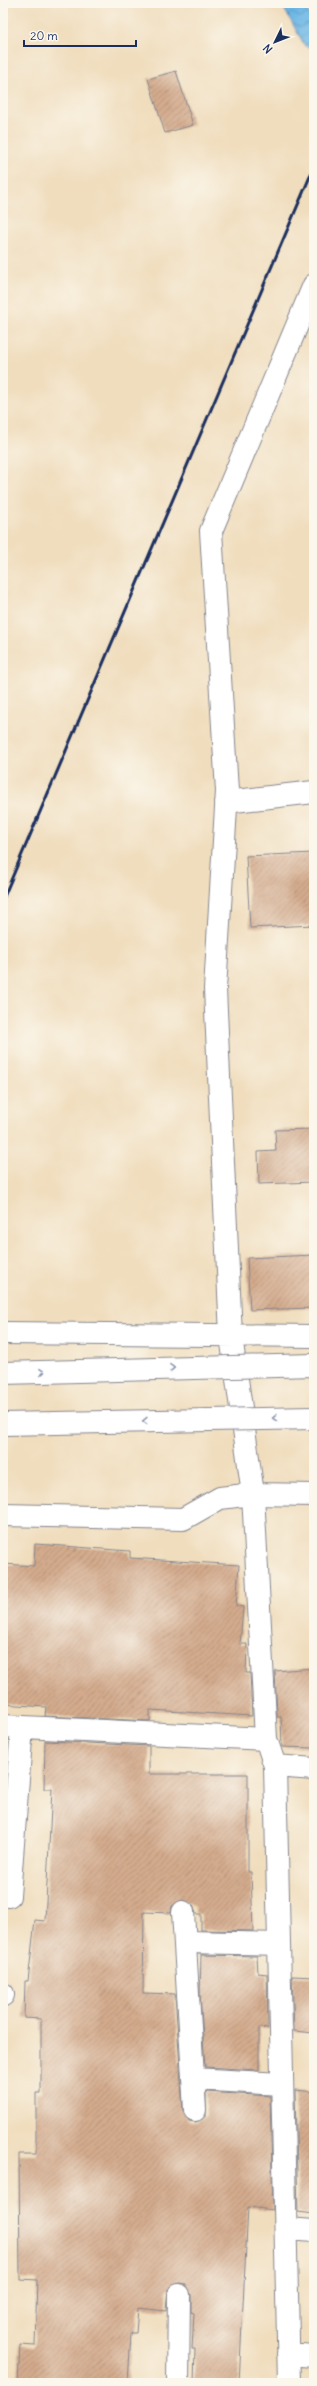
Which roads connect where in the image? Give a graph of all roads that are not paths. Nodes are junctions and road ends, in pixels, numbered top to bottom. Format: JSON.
{"nodes":[{"id":1,"x":314,"y":285,"type":"edge"},
{"id":2,"x":314,"y":792,"type":"edge"},
{"id":3,"x":226,"y":802,"type":"junction"},
{"id":4,"x":3,"y":1333,"type":"edge"},
{"id":5,"x":231,"y":1336,"type":"junction"},
{"id":6,"x":314,"y":1336,"type":"edge"},
{"id":7,"x":314,"y":1365,"type":"edge"},
{"id":8,"x":3,"y":1373,"type":"edge"},
{"id":9,"x":314,"y":1418,"type":"edge"},
{"id":10,"x":3,"y":1424,"type":"edge"},
{"id":11,"x":253,"y":1494,"type":"junction"},
{"id":12,"x":314,"y":1496,"type":"edge"},
{"id":13,"x":3,"y":1515,"type":"edge"},
{"id":14,"x":13,"y":1726,"type":"edge"},
{"id":15,"x":266,"y":1739,"type":"junction"},
{"id":16,"x":276,"y":1766,"type":"junction"},
{"id":17,"x":314,"y":1769,"type":"edge"},
{"id":18,"x":9,"y":1896,"type":"dead end"},
{"id":19,"x":183,"y":1912,"type":"dead end"},
{"id":20,"x":185,"y":1942,"type":"junction"},
{"id":21,"x":279,"y":1944,"type":"junction"},
{"id":22,"x":193,"y":2079,"type":"junction"},
{"id":23,"x":282,"y":2084,"type":"junction"},
{"id":24,"x":195,"y":2110,"type":"dead end"},
{"id":25,"x":286,"y":2228,"type":"junction"},
{"id":26,"x":314,"y":2231,"type":"edge"},
{"id":27,"x":179,"y":2294,"type":"dead end"},
{"id":28,"x":288,"y":2354,"type":"junction"},
{"id":29,"x":314,"y":2356,"type":"edge"},
{"id":30,"x":178,"y":2383,"type":"edge"},
{"id":31,"x":289,"y":2383,"type":"edge"}],
"edges":[{"from":1,"to":3,"type":"street"},
{"from":2,"to":3,"type":"street"},
{"from":3,"to":5,"type":"street"},
{"from":4,"to":5,"type":"street"},
{"from":5,"to":6,"type":"street"},
{"from":5,"to":11,"type":"street"},
{"from":8,"to":7,"type":"street","one_way":true,"bridge":true},
{"from":9,"to":10,"type":"street","one_way":true,"bridge":true},
{"from":11,"to":12,"type":"street"},
{"from":11,"to":13,"type":"street"},
{"from":11,"to":15,"type":"street"},
{"from":14,"to":15,"type":"street"},
{"from":14,"to":18,"type":"street"},
{"from":15,"to":16,"type":"street"},
{"from":16,"to":17,"type":"street"},
{"from":16,"to":21,"type":"street"},
{"from":19,"to":20,"type":"street"},
{"from":20,"to":21,"type":"street"},
{"from":20,"to":22,"type":"street"},
{"from":21,"to":23,"type":"street"},
{"from":22,"to":23,"type":"street"},
{"from":22,"to":24,"type":"street"},
{"from":23,"to":25,"type":"street"},
{"from":25,"to":26,"type":"street"},
{"from":25,"to":28,"type":"street"},
{"from":27,"to":30,"type":"street"},
{"from":28,"to":29,"type":"street"},
{"from":28,"to":31,"type":"street"}]}
